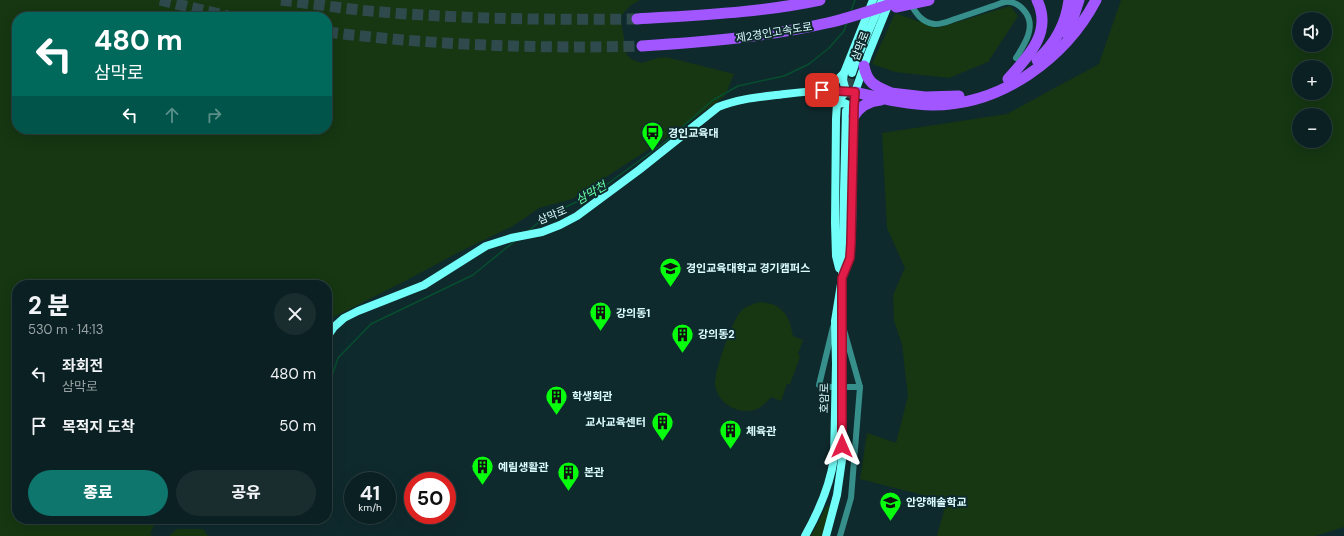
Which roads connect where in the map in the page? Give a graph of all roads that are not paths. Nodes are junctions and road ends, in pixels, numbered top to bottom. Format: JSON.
{"nodes":[{"id":1,"x":820,"y":0,"type":"edge"},
{"id":2,"x":873,"y":0,"type":"edge"},
{"id":3,"x":882,"y":0,"type":"edge"},
{"id":4,"x":891,"y":0,"type":"edge"},
{"id":5,"x":903,"y":0,"type":"edge"},
{"id":6,"x":909,"y":0,"type":"edge"},
{"id":7,"x":929,"y":0,"type":"edge"},
{"id":8,"x":1037,"y":0,"type":"edge"},
{"id":9,"x":1069,"y":0,"type":"edge"},
{"id":10,"x":1079,"y":0,"type":"edge"},
{"id":11,"x":1096,"y":0,"type":"edge"},
{"id":12,"x":860,"y":14,"type":"junction"},
{"id":13,"x":637,"y":19,"type":"tunnel mouth"},
{"id":14,"x":642,"y":46,"type":"tunnel mouth"},
{"id":15,"x":1016,"y":58,"type":"dead end"},
{"id":16,"x":1044,"y":62,"type":"junction"},
{"id":17,"x":847,"y":65,"type":"junction"},
{"id":18,"x":862,"y":72,"type":"junction"},
{"id":19,"x":848,"y":73,"type":"junction"},
{"id":20,"x":1008,"y":79,"type":"junction"},
{"id":21,"x":822,"y":90,"type":"junction"},
{"id":22,"x":850,"y":92,"type":"junction"},
{"id":23,"x":890,"y":96,"type":"junction"},
{"id":24,"x":837,"y":104,"type":"junction"},
{"id":25,"x":851,"y":111,"type":"junction"},
{"id":26,"x":842,"y":278,"type":"junction"},
{"id":27,"x":838,"y":321,"type":"junction"},
{"id":28,"x":332,"y":330,"type":"edge"},
{"id":29,"x":831,"y":387,"type":"dead end"},
{"id":30,"x":848,"y":387,"type":"dead end"},
{"id":31,"x":860,"y":388,"type":"junction"},
{"id":32,"x":805,"y":536,"type":"edge"},
{"id":33,"x":826,"y":536,"type":"edge"},
{"id":34,"x":840,"y":536,"type":"edge"}],
"edges":[{"from":1,"to":13,"type":"highway"},
{"from":2,"to":17,"type":"main road","name":"삼막로"},
{"from":3,"to":19,"type":"main road","name":"삼막로"},
{"from":4,"to":18,"type":"main road","name":"삼막로"},
{"from":5,"to":12,"type":"highway","name":"제2경인고속도로","bridge":true},
{"from":6,"to":15,"type":"street"},
{"from":7,"to":12,"type":"highway","bridge":true},
{"from":8,"to":20,"type":"highway"},
{"from":9,"to":20,"type":"highway"},
{"from":10,"to":16,"type":"highway"},
{"from":11,"to":16,"type":"highway"},
{"from":12,"to":14,"type":"highway","name":"제2경인고속도로","bridge":true},
{"from":16,"to":23,"type":"highway"},
{"from":17,"to":18,"type":"main road"},
{"from":17,"to":19,"type":"main road","name":"삼막로"},
{"from":18,"to":22,"type":"main road","name":"삼막로"},
{"from":18,"to":23,"type":"highway"},
{"from":19,"to":21,"type":"main road"},
{"from":19,"to":22,"type":"main road","name":"삼막로"},
{"from":20,"to":23,"type":"highway"},
{"from":21,"to":22,"type":"main road","name":"삼막로"},
{"from":21,"to":24,"type":"main road"},
{"from":21,"to":28,"type":"main road","name":"삼막로"},
{"from":22,"to":23,"type":"highway"},
{"from":22,"to":24,"type":"main road"},
{"from":22,"to":25,"type":"main road","name":"호암로"},
{"from":23,"to":25,"type":"highway"},
{"from":24,"to":25,"type":"main road"},
{"from":24,"to":26,"type":"main road","name":"호암로"},
{"from":25,"to":26,"type":"main road","name":"호암로"},
{"from":26,"to":27,"type":"main road","name":"호암로"},
{"from":27,"to":29,"type":"street"},
{"from":27,"to":31,"type":"street"},
{"from":27,"to":32,"type":"main road","name":"호암로"},
{"from":27,"to":33,"type":"main road","name":"호암로"},
{"from":30,"to":31,"type":"street"},
{"from":31,"to":34,"type":"street"}]}
